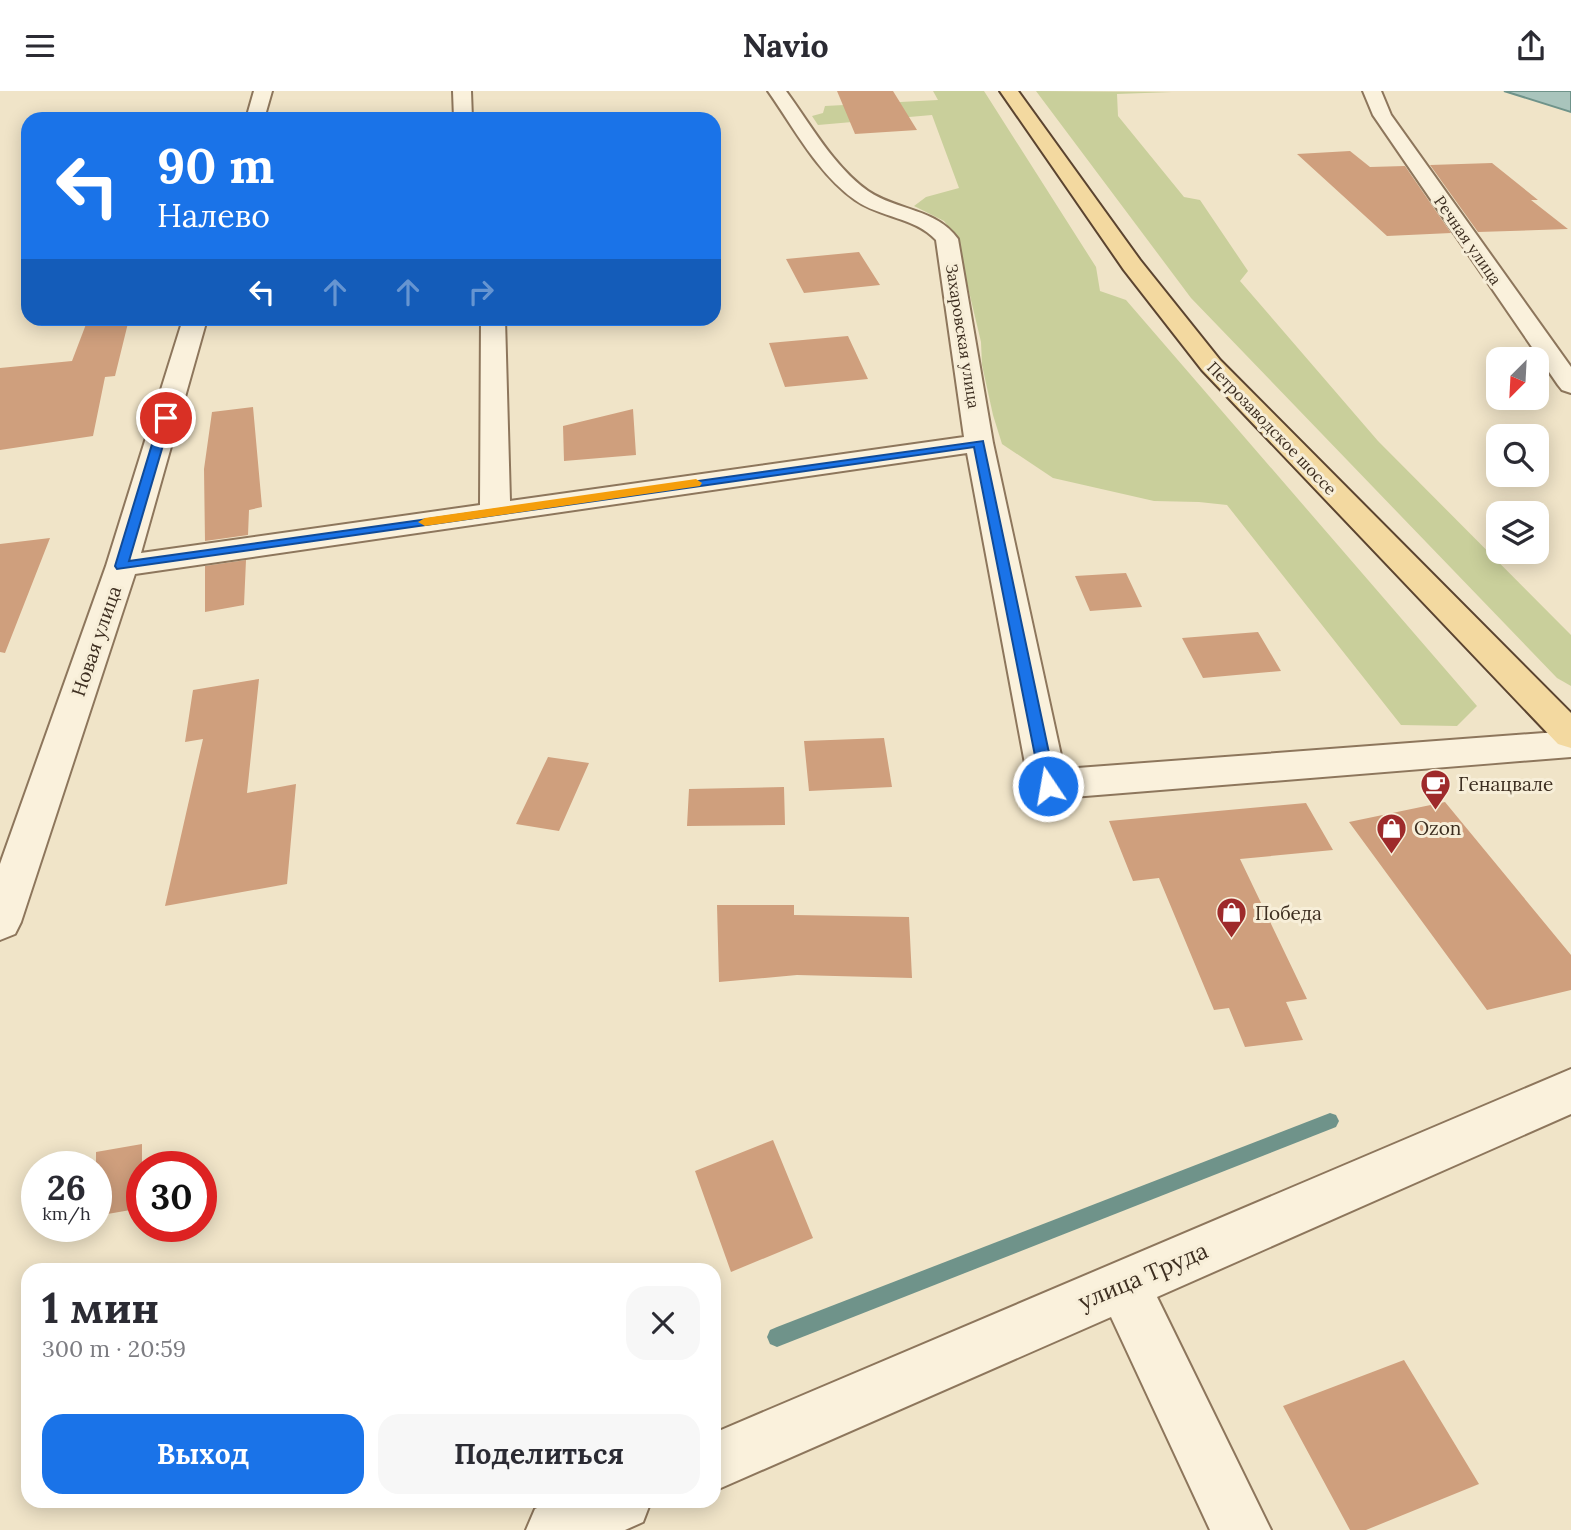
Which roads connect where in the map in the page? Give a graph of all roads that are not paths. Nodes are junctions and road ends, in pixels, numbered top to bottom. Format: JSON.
{"nodes":[{"id":1,"x":263,"y":91,"type":"edge"},
{"id":2,"x":462,"y":91,"type":"edge"},
{"id":3,"x":777,"y":91,"type":"edge"},
{"id":4,"x":1009,"y":91,"type":"edge"},
{"id":5,"x":1372,"y":91,"type":"edge"},
{"id":6,"x":257,"y":112,"type":"edge"},
{"id":7,"x":463,"y":112,"type":"edge"},
{"id":8,"x":193,"y":326,"type":"edge"},
{"id":9,"x":493,"y":326,"type":"edge"},
{"id":10,"x":1571,"y":385,"type":"edge"},
{"id":11,"x":979,"y":443,"type":"junction"},
{"id":12,"x":495,"y":511,"type":"junction"},
{"id":13,"x":121,"y":566,"type":"junction"},
{"id":14,"x":1571,"y":735,"type":"edge"},
{"id":15,"x":1571,"y":744,"type":"edge"},
{"id":16,"x":0,"y":922,"type":"edge"},
{"id":17,"x":1571,"y":1091,"type":"edge"},
{"id":18,"x":1123,"y":1285,"type":"junction"},
{"id":19,"x":721,"y":1459,"type":"edge"},
{"id":20,"x":606,"y":1508,"type":"edge"},
{"id":21,"x":556,"y":1530,"type":"edge"},
{"id":22,"x":1241,"y":1530,"type":"edge"}],
"edges":[{"from":1,"to":6,"type":"street"},
{"from":2,"to":7,"type":"street"},
{"from":3,"to":11,"type":"street","name":"Захаровская улица"},
{"from":4,"to":14,"type":"main road","name":"Петрозаводское шоссе"},
{"from":5,"to":10,"type":"street","name":"Речная улица"},
{"from":8,"to":13,"type":"street","name":"Новая улица"},
{"from":9,"to":12,"type":"street"},
{"from":11,"to":12,"type":"street"},
{"from":11,"to":15,"type":"street","name":"Захаровская улица"},
{"from":12,"to":13,"type":"street"},
{"from":13,"to":16,"type":"street","name":"Новая улица"},
{"from":17,"to":18,"type":"street","name":"улица Труда"},
{"from":18,"to":19,"type":"street","name":"улица Труда"},
{"from":18,"to":22,"type":"street"},
{"from":20,"to":21,"type":"street"}]}
